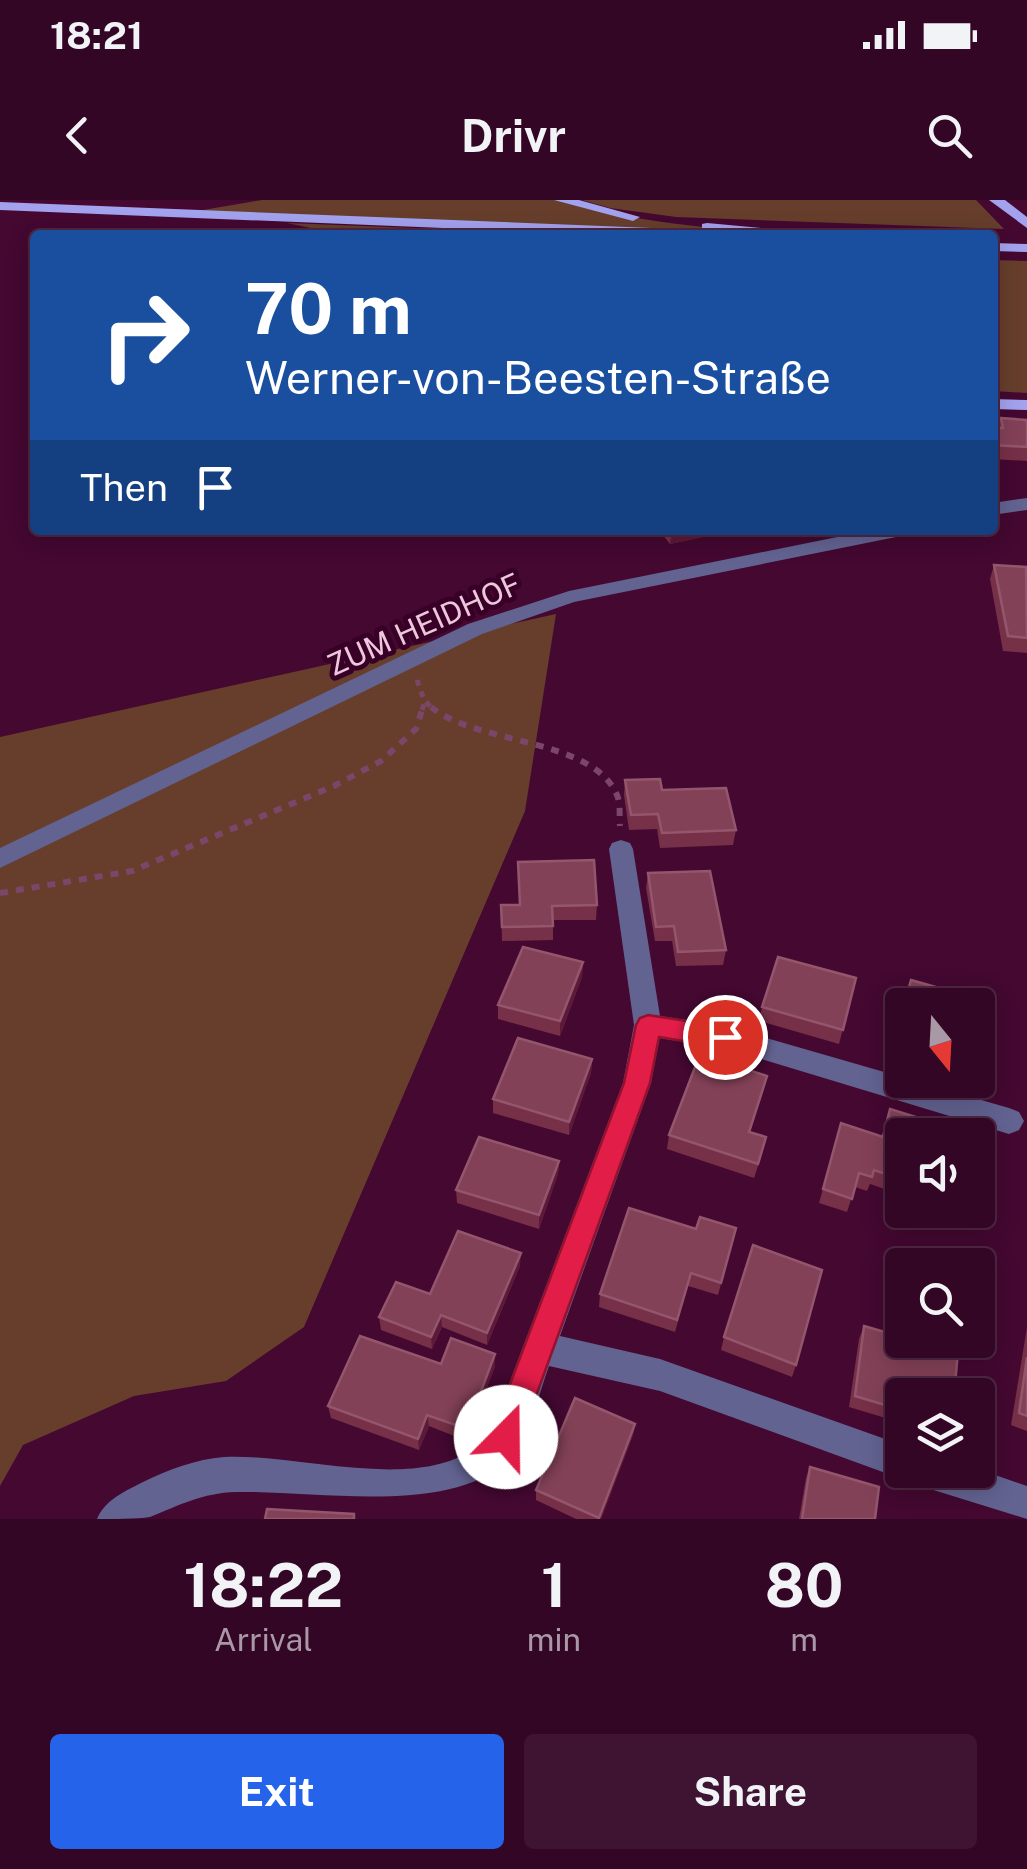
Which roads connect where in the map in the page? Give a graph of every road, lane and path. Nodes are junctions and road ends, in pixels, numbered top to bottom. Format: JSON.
{"nodes":[{"id":1,"x":260,"y":200,"type":"edge"},
{"id":2,"x":561,"y":200,"type":"edge"},
{"id":3,"x":996,"y":200,"type":"edge"},
{"id":4,"x":0,"y":206,"type":"edge"},
{"id":5,"x":188,"y":212,"type":"junction"},
{"id":6,"x":1027,"y":224,"type":"edge"},
{"id":7,"x":287,"y":230,"type":"edge"},
{"id":8,"x":606,"y":230,"type":"edge"},
{"id":9,"x":740,"y":230,"type":"edge"},
{"id":10,"x":1001,"y":247,"type":"edge"},
{"id":11,"x":1027,"y":248,"type":"edge"},
{"id":12,"x":998,"y":404,"type":"edge"},
{"id":13,"x":1027,"y":405,"type":"edge"},
{"id":14,"x":1027,"y":504,"type":"edge"},
{"id":15,"x":998,"y":508,"type":"edge"},
{"id":16,"x":876,"y":535,"type":"edge"},
{"id":17,"x":410,"y":660,"type":"junction"},
{"id":18,"x":425,"y":702,"type":"junction"},
{"id":19,"x":621,"y":848,"type":"joint"},
{"id":20,"x":0,"y":859,"type":"edge"},
{"id":21,"x":0,"y":892,"type":"edge"},
{"id":22,"x":648,"y":1025,"type":"junction"},
{"id":23,"x":1009,"y":1121,"type":"dead end"},
{"id":24,"x":541,"y":1348,"type":"junction"},
{"id":25,"x":885,"y":1456,"type":"edge"},
{"id":26,"x":980,"y":1488,"type":"edge"},
{"id":27,"x":1027,"y":1504,"type":"edge"},
{"id":28,"x":115,"y":1519,"type":"edge"}],
"edges":[{"from":1,"to":5,"type":"main road"},
{"from":2,"to":9,"type":"main road"},
{"from":3,"to":6,"type":"main road"},
{"from":4,"to":5,"type":"main road"},
{"from":5,"to":7,"type":"main road"},
{"from":5,"to":8,"type":"main road"},
{"from":10,"to":11,"type":"main road"},
{"from":12,"to":13,"type":"main road"},
{"from":14,"to":15,"type":"street"},
{"from":16,"to":17,"type":"street","name":"ZUM HEIDHOF"},
{"from":17,"to":18,"type":"path"},
{"from":17,"to":20,"type":"street","name":"ZUM HEIDHOF"},
{"from":18,"to":19,"type":"path"},
{"from":18,"to":21,"type":"path"},
{"from":19,"to":22,"type":"street"},
{"from":22,"to":23,"type":"street"},
{"from":22,"to":24,"type":"street"},
{"from":24,"to":25,"type":"street"},
{"from":24,"to":28,"type":"street"},
{"from":26,"to":27,"type":"street"}]}
